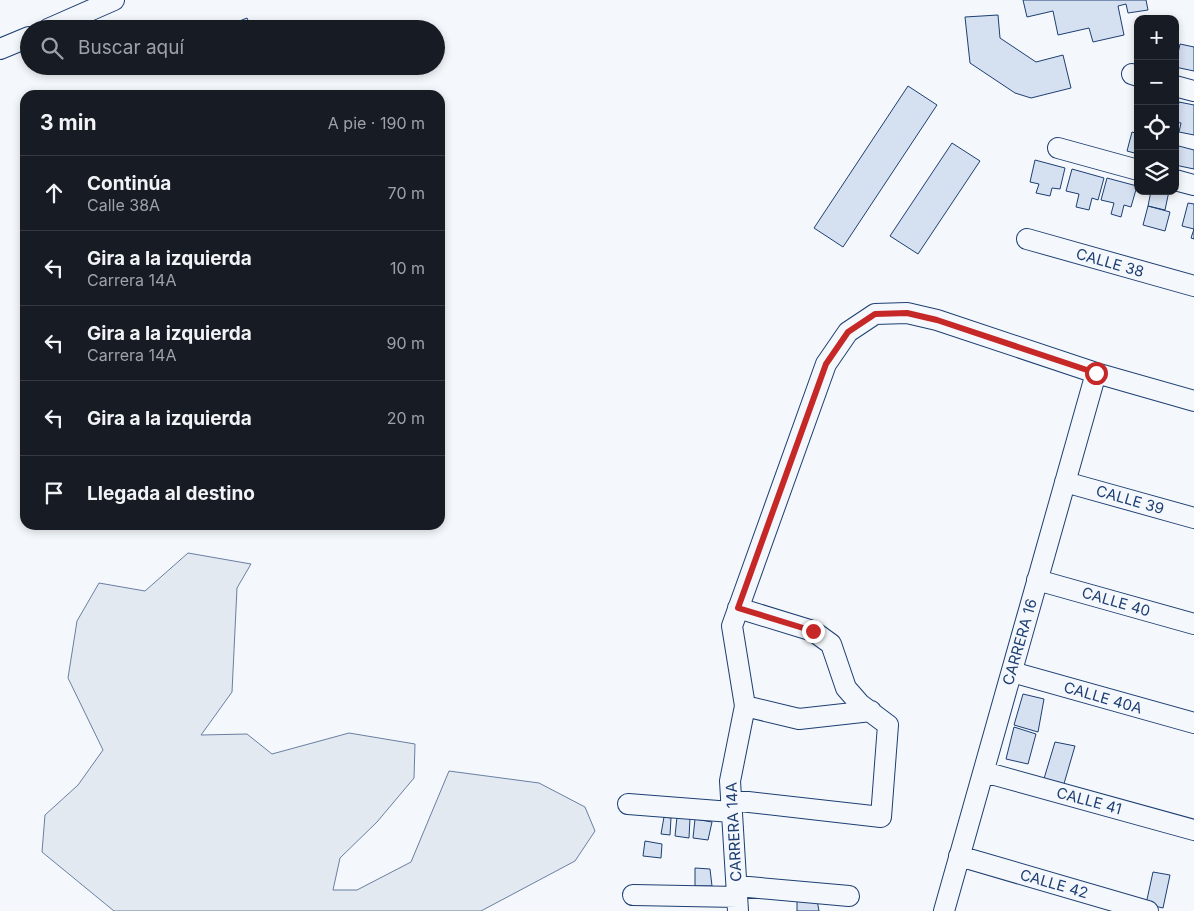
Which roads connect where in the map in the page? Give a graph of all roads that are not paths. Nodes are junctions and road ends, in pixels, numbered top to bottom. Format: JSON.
{"nodes":[{"id":1,"x":114,"y":0,"type":"edge"},
{"id":2,"x":68,"y":20,"type":"edge"},
{"id":3,"x":20,"y":41,"type":"edge"},
{"id":4,"x":0,"y":49,"type":"edge"},
{"id":5,"x":1179,"y":87,"type":"edge"},
{"id":6,"x":1194,"y":91,"type":"edge"},
{"id":7,"x":1058,"y":148,"type":"dead end"},
{"id":8,"x":1134,"y":169,"type":"edge"},
{"id":9,"x":1179,"y":181,"type":"edge"},
{"id":10,"x":1194,"y":185,"type":"edge"},
{"id":11,"x":1027,"y":240,"type":"dead end"},
{"id":12,"x":1194,"y":286,"type":"edge"},
{"id":13,"x":1096,"y":373,"type":"junction"},
{"id":14,"x":1194,"y":401,"type":"edge"},
{"id":15,"x":1065,"y":482,"type":"junction"},
{"id":16,"x":1194,"y":518,"type":"edge"},
{"id":17,"x":1037,"y":580,"type":"junction"},
{"id":18,"x":738,"y":608,"type":"junction"},
{"id":19,"x":1194,"y":624,"type":"edge"},
{"id":20,"x":1012,"y":672,"type":"junction"},
{"id":21,"x":745,"y":706,"type":"junction"},
{"id":22,"x":871,"y":711,"type":"junction"},
{"id":23,"x":1194,"y":723,"type":"edge"},
{"id":24,"x":984,"y":772,"type":"junction"},
{"id":25,"x":628,"y":804,"type":"dead end"},
{"id":26,"x":731,"y":806,"type":"junction"},
{"id":27,"x":1194,"y":830,"type":"edge"},
{"id":28,"x":959,"y":856,"type":"junction"},
{"id":29,"x":633,"y":895,"type":"dead end"},
{"id":30,"x":849,"y":896,"type":"dead end"},
{"id":31,"x":737,"y":898,"type":"edge"},
{"id":32,"x":944,"y":911,"type":"edge"},
{"id":33,"x":1148,"y":911,"type":"edge"}],
"edges":[{"from":1,"to":2,"type":"street"},
{"from":3,"to":4,"type":"street"},
{"from":5,"to":6,"type":"street"},
{"from":7,"to":8,"type":"street"},
{"from":9,"to":10,"type":"street"},
{"from":11,"to":12,"type":"street","name":"CALLE 38"},
{"from":13,"to":14,"type":"street"},
{"from":13,"to":15,"type":"street","name":"CARRERA 16"},
{"from":13,"to":18,"type":"street","name":"CARRERA 14A"},
{"from":15,"to":16,"type":"street","name":"CALLE 39"},
{"from":15,"to":17,"type":"street","name":"CARRERA 16"},
{"from":17,"to":19,"type":"street","name":"CALLE 40"},
{"from":17,"to":20,"type":"street","name":"CARRERA 16"},
{"from":18,"to":21,"type":"street","name":"CARRERA 14A"},
{"from":18,"to":22,"type":"street"},
{"from":20,"to":23,"type":"street","name":"CALLE 40A"},
{"from":20,"to":24,"type":"street","name":"CARRERA 16"},
{"from":21,"to":22,"type":"street"},
{"from":21,"to":26,"type":"street","name":"CARRERA 14A"},
{"from":22,"to":26,"type":"street"},
{"from":24,"to":27,"type":"street","name":"CALLE 41"},
{"from":24,"to":28,"type":"street","name":"CARRERA 16"},
{"from":25,"to":26,"type":"street"},
{"from":26,"to":31,"type":"street","name":"CARRERA 14A"},
{"from":28,"to":32,"type":"street","name":"CARRERA 16"},
{"from":28,"to":33,"type":"street","name":"CALLE 42"},
{"from":29,"to":31,"type":"street"},
{"from":30,"to":31,"type":"street"}]}
